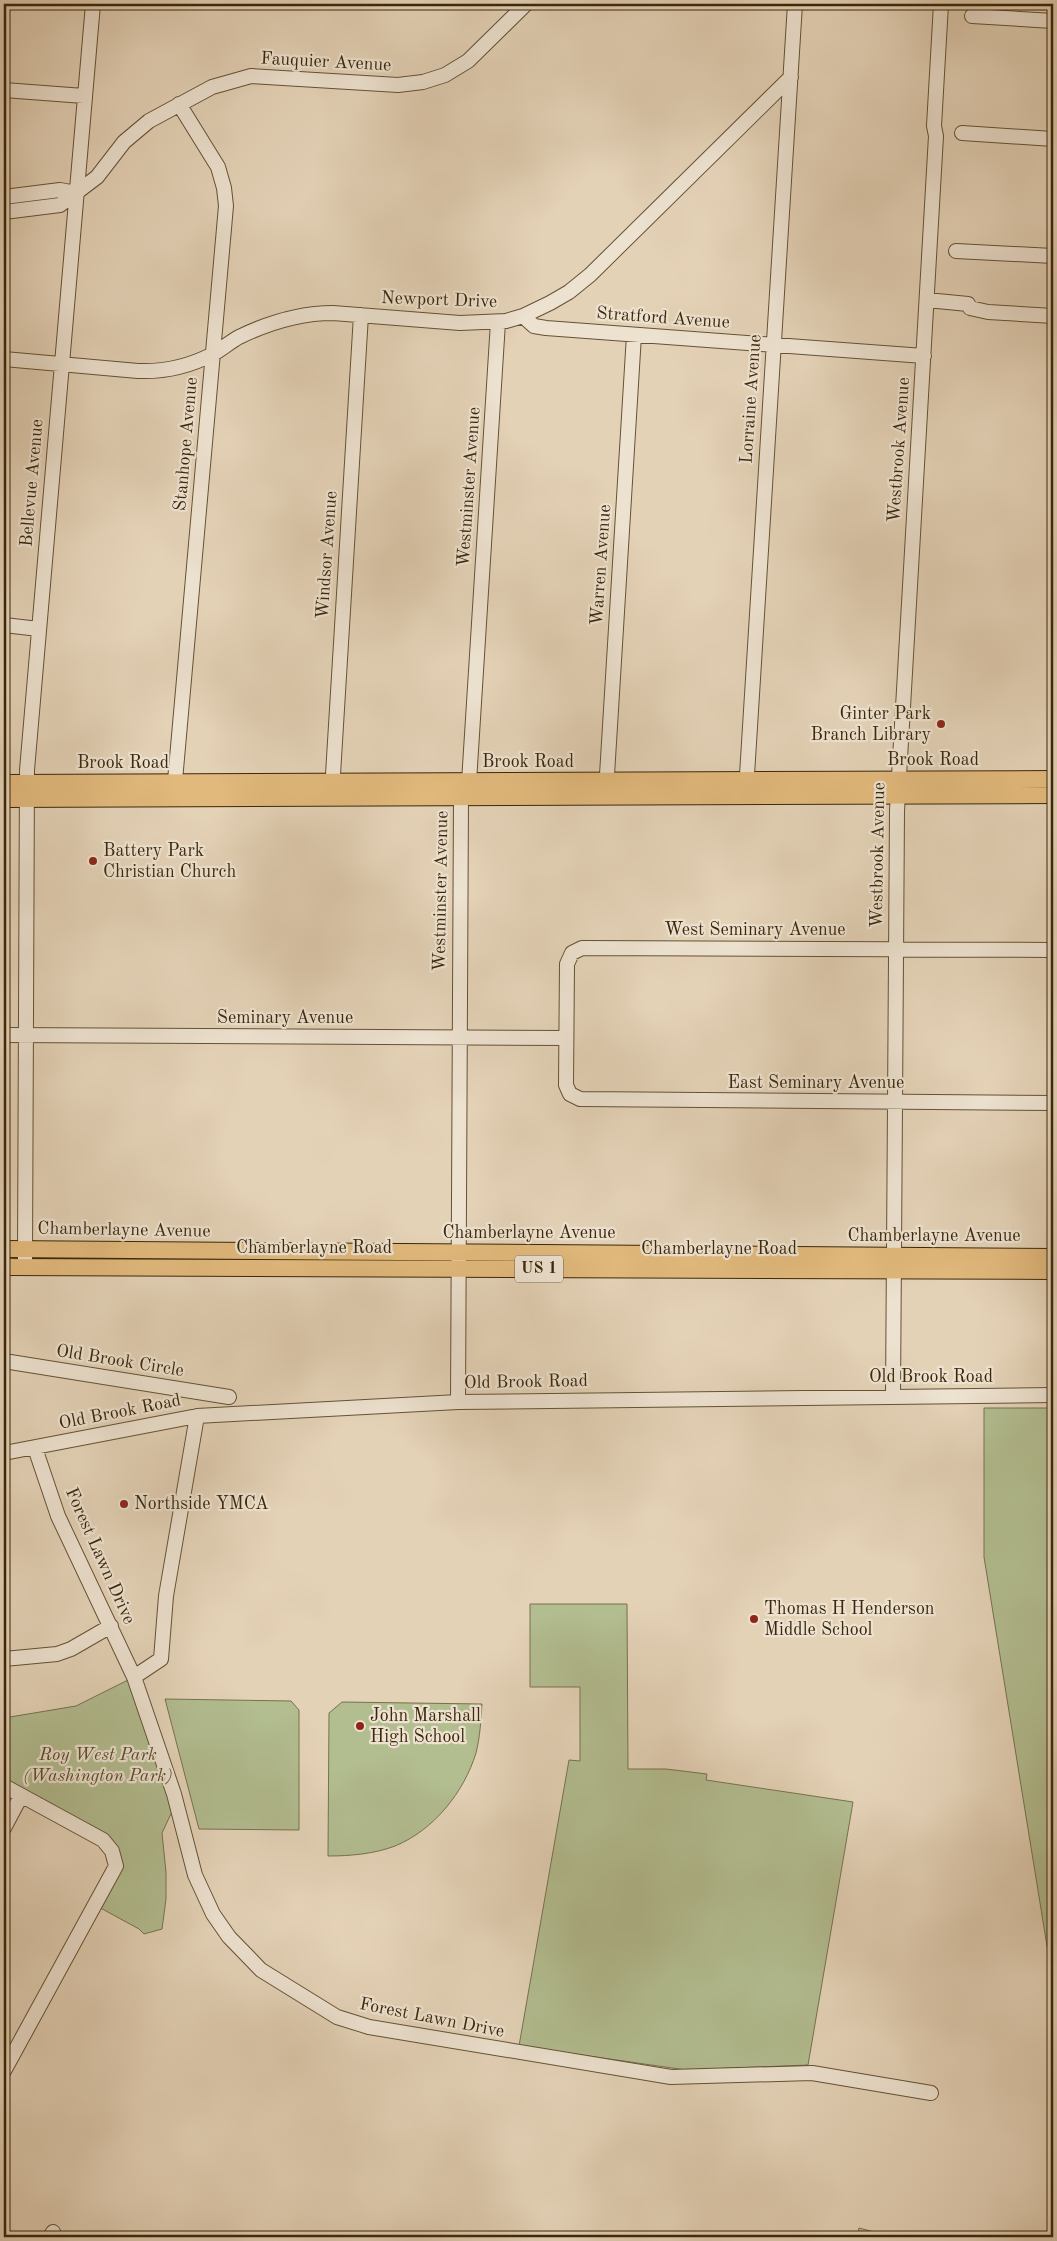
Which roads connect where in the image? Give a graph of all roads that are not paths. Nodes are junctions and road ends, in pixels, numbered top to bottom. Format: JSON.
{"nodes":[{"id":1,"x":93,"y":4,"type":"edge"},
{"id":2,"x":526,"y":4,"type":"edge"},
{"id":3,"x":795,"y":4,"type":"edge"},
{"id":4,"x":941,"y":4,"type":"edge"},
{"id":5,"x":947,"y":4,"type":"edge"},
{"id":6,"x":972,"y":16,"type":"dead end"},
{"id":7,"x":1053,"y":21,"type":"edge"},
{"id":8,"x":791,"y":77,"type":"junction"},
{"id":9,"x":4,"y":90,"type":"edge"},
{"id":10,"x":84,"y":96,"type":"junction"},
{"id":11,"x":179,"y":104,"type":"junction"},
{"id":12,"x":962,"y":133,"type":"dead end"},
{"id":13,"x":936,"y":136,"type":"junction"},
{"id":14,"x":1053,"y":139,"type":"edge"},
{"id":15,"x":76,"y":193,"type":"junction"},
{"id":16,"x":4,"y":197,"type":"edge"},
{"id":17,"x":4,"y":212,"type":"edge"},
{"id":18,"x":956,"y":251,"type":"dead end"},
{"id":19,"x":1053,"y":256,"type":"edge"},
{"id":20,"x":927,"y":304,"type":"junction"},
{"id":21,"x":360,"y":315,"type":"junction"},
{"id":22,"x":523,"y":316,"type":"junction"},
{"id":23,"x":1053,"y":316,"type":"edge"},
{"id":24,"x":498,"y":322,"type":"junction"},
{"id":25,"x":634,"y":335,"type":"junction"},
{"id":26,"x":773,"y":344,"type":"junction"},
{"id":27,"x":213,"y":354,"type":"junction"},
{"id":28,"x":924,"y":356,"type":"junction"},
{"id":29,"x":4,"y":359,"type":"edge"},
{"id":30,"x":61,"y":364,"type":"junction"},
{"id":31,"x":4,"y":625,"type":"edge"},
{"id":32,"x":39,"y":629,"type":"junction"},
{"id":33,"x":1053,"y":780,"type":"edge"},
{"id":34,"x":470,"y":782,"type":"junction"},
{"id":35,"x":4,"y":784,"type":"edge"},
{"id":36,"x":897,"y":788,"type":"junction"},
{"id":37,"x":606,"y":789,"type":"junction"},
{"id":38,"x":746,"y":789,"type":"junction"},
{"id":39,"x":174,"y":790,"type":"junction"},
{"id":40,"x":332,"y":790,"type":"junction"},
{"id":41,"x":26,"y":791,"type":"junction"},
{"id":42,"x":1053,"y":796,"type":"edge"},
{"id":43,"x":461,"y":797,"type":"junction"},
{"id":44,"x":4,"y":798,"type":"edge"},
{"id":45,"x":895,"y":949,"type":"junction"},
{"id":46,"x":1053,"y":950,"type":"edge"},
{"id":47,"x":4,"y":1035,"type":"edge"},
{"id":48,"x":26,"y":1035,"type":"junction"},
{"id":49,"x":460,"y":1037,"type":"junction"},
{"id":50,"x":566,"y":1038,"type":"junction"},
{"id":51,"x":894,"y":1102,"type":"junction"},
{"id":52,"x":1053,"y":1103,"type":"edge"},
{"id":53,"x":4,"y":1249,"type":"edge"},
{"id":54,"x":25,"y":1249,"type":"junction"},
{"id":55,"x":1053,"y":1257,"type":"edge"},
{"id":56,"x":458,"y":1261,"type":"junction"},
{"id":57,"x":894,"y":1263,"type":"junction"},
{"id":58,"x":4,"y":1267,"type":"edge"},
{"id":59,"x":25,"y":1267,"type":"junction"},
{"id":60,"x":1053,"y":1271,"type":"edge"},
{"id":61,"x":4,"y":1361,"type":"edge"},
{"id":62,"x":1053,"y":1395,"type":"edge"},
{"id":63,"x":893,"y":1396,"type":"junction"},
{"id":64,"x":230,"y":1397,"type":"dead end"},
{"id":65,"x":458,"y":1402,"type":"junction"},
{"id":66,"x":197,"y":1416,"type":"junction"},
{"id":67,"x":35,"y":1448,"type":"junction"},
{"id":68,"x":4,"y":1453,"type":"edge"},
{"id":69,"x":111,"y":1626,"type":"junction"},
{"id":70,"x":4,"y":1659,"type":"edge"},
{"id":71,"x":134,"y":1677,"type":"junction"},
{"id":72,"x":4,"y":1786,"type":"edge"},
{"id":73,"x":20,"y":1796,"type":"junction"},
{"id":74,"x":4,"y":1828,"type":"edge"},
{"id":75,"x":4,"y":2071,"type":"edge"},
{"id":76,"x":931,"y":2093,"type":"dead end"}],
"edges":[{"from":1,"to":10,"type":"street","name":"Bellevue Avenue"},
{"from":2,"to":11,"type":"street","name":"Fauquier Avenue"},
{"from":3,"to":8,"type":"street","name":"Lorraine Avenue"},
{"from":4,"to":13,"type":"street","name":"Westbrook Avenue"},
{"from":5,"to":13,"type":"street","name":"Westbrook Avenue"},
{"from":6,"to":7,"type":"street"},
{"from":8,"to":22,"type":"street","name":"Newport Drive"},
{"from":8,"to":26,"type":"street","name":"Lorraine Avenue"},
{"from":9,"to":10,"type":"street"},
{"from":10,"to":15,"type":"street","name":"Bellevue Avenue"},
{"from":11,"to":15,"type":"street","name":"Fauquier Avenue"},
{"from":11,"to":27,"type":"street","name":"Stanhope Avenue"},
{"from":12,"to":14,"type":"street"},
{"from":13,"to":20,"type":"street","name":"Westbrook Avenue"},
{"from":15,"to":16,"type":"street"},
{"from":15,"to":17,"type":"street","name":"Fauquier Avenue"},
{"from":15,"to":30,"type":"street","name":"Bellevue Avenue"},
{"from":18,"to":19,"type":"street"},
{"from":20,"to":23,"type":"street"},
{"from":20,"to":28,"type":"street","name":"Westbrook Avenue"},
{"from":21,"to":24,"type":"street","name":"Newport Drive"},
{"from":21,"to":27,"type":"street","name":"Newport Drive"},
{"from":21,"to":40,"type":"street","name":"Windsor Avenue"},
{"from":22,"to":24,"type":"street","name":"Newport Drive"},
{"from":22,"to":25,"type":"street","name":"Stratford Avenue"},
{"from":24,"to":34,"type":"street","name":"Westminster Avenue"},
{"from":25,"to":26,"type":"street","name":"Stratford Avenue"},
{"from":25,"to":37,"type":"street","name":"Warren Avenue"},
{"from":26,"to":28,"type":"street","name":"Stratford Avenue"},
{"from":26,"to":38,"type":"street","name":"Lorraine Avenue"},
{"from":27,"to":30,"type":"street","name":"Newport Drive"},
{"from":27,"to":39,"type":"street","name":"Stanhope Avenue"},
{"from":28,"to":36,"type":"street","name":"Westbrook Avenue"},
{"from":29,"to":30,"type":"street","name":"Newport Drive"},
{"from":30,"to":32,"type":"street","name":"Bellevue Avenue"},
{"from":31,"to":32,"type":"street"},
{"from":32,"to":41,"type":"street","name":"Bellevue Avenue"},
{"from":33,"to":36,"type":"main road","name":"Brook Road"},
{"from":34,"to":37,"type":"main road","name":"Brook Road"},
{"from":34,"to":40,"type":"main road","name":"Brook Road"},
{"from":34,"to":43,"type":"street","name":"Westminster Avenue"},
{"from":35,"to":41,"type":"main road","name":"Brook Road"},
{"from":36,"to":38,"type":"main road","name":"Brook Road"},
{"from":36,"to":42,"type":"main road","name":"Brook Road"},
{"from":36,"to":45,"type":"street","name":"Westbrook Avenue"},
{"from":37,"to":38,"type":"main road","name":"Brook Road"},
{"from":37,"to":43,"type":"main road","name":"Brook Road"},
{"from":39,"to":40,"type":"main road","name":"Brook Road"},
{"from":39,"to":41,"type":"main road","name":"Brook Road"},
{"from":40,"to":43,"type":"main road","name":"Brook Road"},
{"from":41,"to":44,"type":"main road","name":"Brook Road"},
{"from":41,"to":48,"type":"street","name":"Bellevue Avenue"},
{"from":43,"to":49,"type":"street","name":"Westminster Avenue"},
{"from":45,"to":46,"type":"street","name":"West Seminary Avenue"},
{"from":45,"to":50,"type":"street","name":"West Seminary Avenue"},
{"from":45,"to":51,"type":"street","name":"Westbrook Avenue"},
{"from":47,"to":48,"type":"street","name":"Seminary Avenue"},
{"from":48,"to":49,"type":"street","name":"Seminary Avenue"},
{"from":48,"to":54,"type":"street","name":"Bellevue Avenue"},
{"from":49,"to":50,"type":"street","name":"Seminary Avenue"},
{"from":49,"to":56,"type":"street","name":"Westminster Avenue"},
{"from":50,"to":51,"type":"street","name":"East Seminary Avenue"},
{"from":51,"to":52,"type":"street","name":"East Seminary Avenue"},
{"from":51,"to":57,"type":"street","name":"Westbrook Avenue"},
{"from":53,"to":54,"type":"main road","name":"Chamberlayne Avenue","number":"US 1"},
{"from":54,"to":56,"type":"main road","name":"Chamberlayne Avenue","number":"US 1"},
{"from":54,"to":59,"type":"street","name":"Bellevue Avenue"},
{"from":55,"to":57,"type":"main road","name":"Chamberlayne Avenue","number":"US 1"},
{"from":56,"to":57,"type":"main road","name":"Chamberlayne Road","number":"US 1"},
{"from":56,"to":59,"type":"main road","name":"Chamberlayne Road","number":"US 1"},
{"from":56,"to":65,"type":"street","name":"Westminster Avenue"},
{"from":57,"to":60,"type":"main road","name":"Chamberlayne Road","number":"US 1"},
{"from":57,"to":63,"type":"street","name":"Westbrook Avenue"},
{"from":58,"to":59,"type":"main road","number":"US 1"},
{"from":61,"to":64,"type":"street","name":"Old Brook Circle"},
{"from":62,"to":63,"type":"street","name":"Old Brook Road"},
{"from":63,"to":65,"type":"street","name":"Old Brook Road"},
{"from":65,"to":66,"type":"street","name":"Old Brook Road"},
{"from":66,"to":67,"type":"street","name":"Old Brook Road"},
{"from":66,"to":71,"type":"street","name":"Forest Lawn Drive"},
{"from":67,"to":68,"type":"street","name":"Old Brook Road"},
{"from":67,"to":69,"type":"street","name":"Forest Lawn Drive"},
{"from":69,"to":70,"type":"street"},
{"from":69,"to":71,"type":"street","name":"Forest Lawn Drive"},
{"from":71,"to":76,"type":"street","name":"Forest Lawn Drive"},
{"from":72,"to":73,"type":"street"},
{"from":73,"to":74,"type":"street"},
{"from":73,"to":75,"type":"street"}]}
